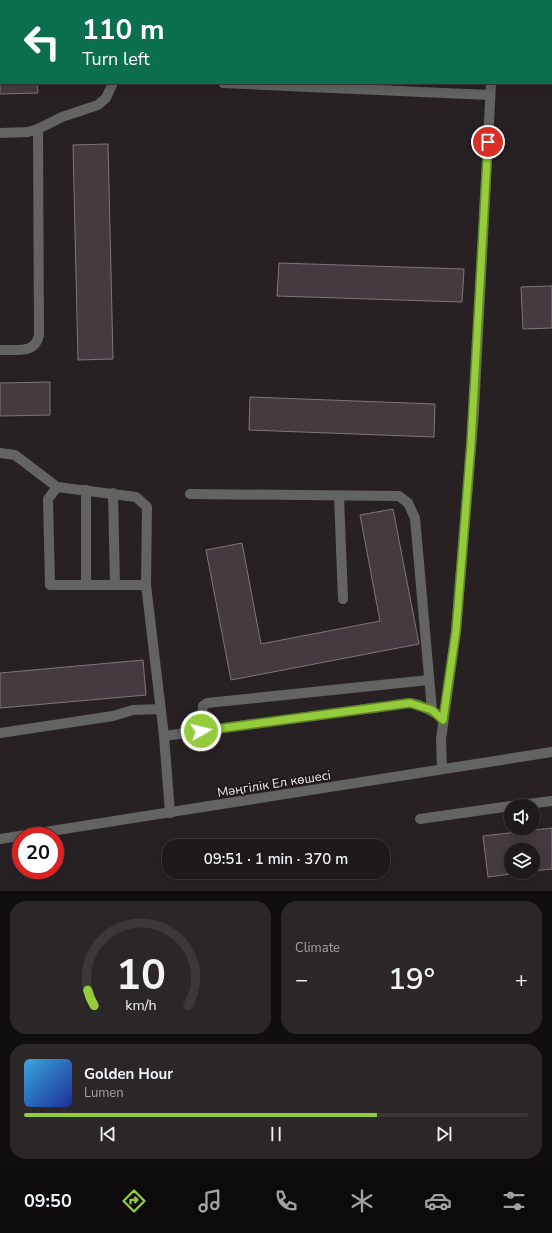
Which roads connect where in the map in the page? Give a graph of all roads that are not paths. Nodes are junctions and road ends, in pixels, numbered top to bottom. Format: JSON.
{"nodes":[{"id":1,"x":113,"y":84,"type":"edge"},
{"id":2,"x":245,"y":84,"type":"edge"},
{"id":3,"x":491,"y":84,"type":"edge"},
{"id":4,"x":490,"y":95,"type":"junction"},
{"id":5,"x":38,"y":130,"type":"junction"},
{"id":6,"x":0,"y":133,"type":"edge"},
{"id":7,"x":0,"y":350,"type":"edge"},
{"id":8,"x":0,"y":453,"type":"edge"},
{"id":9,"x":56,"y":487,"type":"junction"},
{"id":10,"x":86,"y":490,"type":"junction"},
{"id":11,"x":113,"y":493,"type":"junction"},
{"id":12,"x":190,"y":494,"type":"dead end"},
{"id":13,"x":339,"y":496,"type":"junction"},
{"id":14,"x":86,"y":585,"type":"junction"},
{"id":15,"x":115,"y":585,"type":"junction"},
{"id":16,"x":146,"y":585,"type":"junction"},
{"id":17,"x":343,"y":600,"type":"dead end"},
{"id":18,"x":429,"y":680,"type":"junction"},
{"id":19,"x":161,"y":709,"type":"junction"},
{"id":20,"x":432,"y":710,"type":"junction"},
{"id":21,"x":443,"y":720,"type":"junction"},
{"id":22,"x":201,"y":731,"type":"junction"},
{"id":23,"x":0,"y":733,"type":"edge"},
{"id":24,"x":164,"y":736,"type":"junction"},
{"id":25,"x":552,"y":752,"type":"edge"},
{"id":26,"x":442,"y":769,"type":"junction"},
{"id":27,"x":552,"y":801,"type":"edge"},
{"id":28,"x":540,"y":802,"type":"edge"},
{"id":29,"x":504,"y":807,"type":"edge"},
{"id":30,"x":170,"y":813,"type":"junction"},
{"id":31,"x":420,"y":819,"type":"dead end"},
{"id":32,"x":0,"y":839,"type":"edge"}],
"edges":[{"from":1,"to":5,"type":"street"},
{"from":2,"to":4,"type":"street"},
{"from":3,"to":4,"type":"street"},
{"from":4,"to":21,"type":"street"},
{"from":5,"to":6,"type":"street"},
{"from":5,"to":7,"type":"street"},
{"from":8,"to":9,"type":"street"},
{"from":9,"to":10,"type":"street"},
{"from":9,"to":14,"type":"street"},
{"from":10,"to":11,"type":"street"},
{"from":10,"to":14,"type":"street"},
{"from":11,"to":15,"type":"street"},
{"from":11,"to":16,"type":"street"},
{"from":12,"to":13,"type":"street"},
{"from":13,"to":17,"type":"street"},
{"from":13,"to":18,"type":"street"},
{"from":14,"to":15,"type":"street"},
{"from":15,"to":16,"type":"street"},
{"from":16,"to":19,"type":"street"},
{"from":18,"to":20,"type":"street"},
{"from":18,"to":22,"type":"street"},
{"from":19,"to":23,"type":"street"},
{"from":19,"to":24,"type":"street"},
{"from":20,"to":21,"type":"street"},
{"from":20,"to":22,"type":"street"},
{"from":21,"to":26,"type":"street"},
{"from":22,"to":24,"type":"street"},
{"from":24,"to":30,"type":"street"},
{"from":25,"to":26,"type":"street","name":"Мәңгілік Ел көшесі"},
{"from":26,"to":30,"type":"street","name":"Мәңгілік Ел көшесі"},
{"from":27,"to":28,"type":"street"},
{"from":29,"to":31,"type":"street"},
{"from":30,"to":32,"type":"street","name":"Мәңгілік Ел көшесі"}]}
